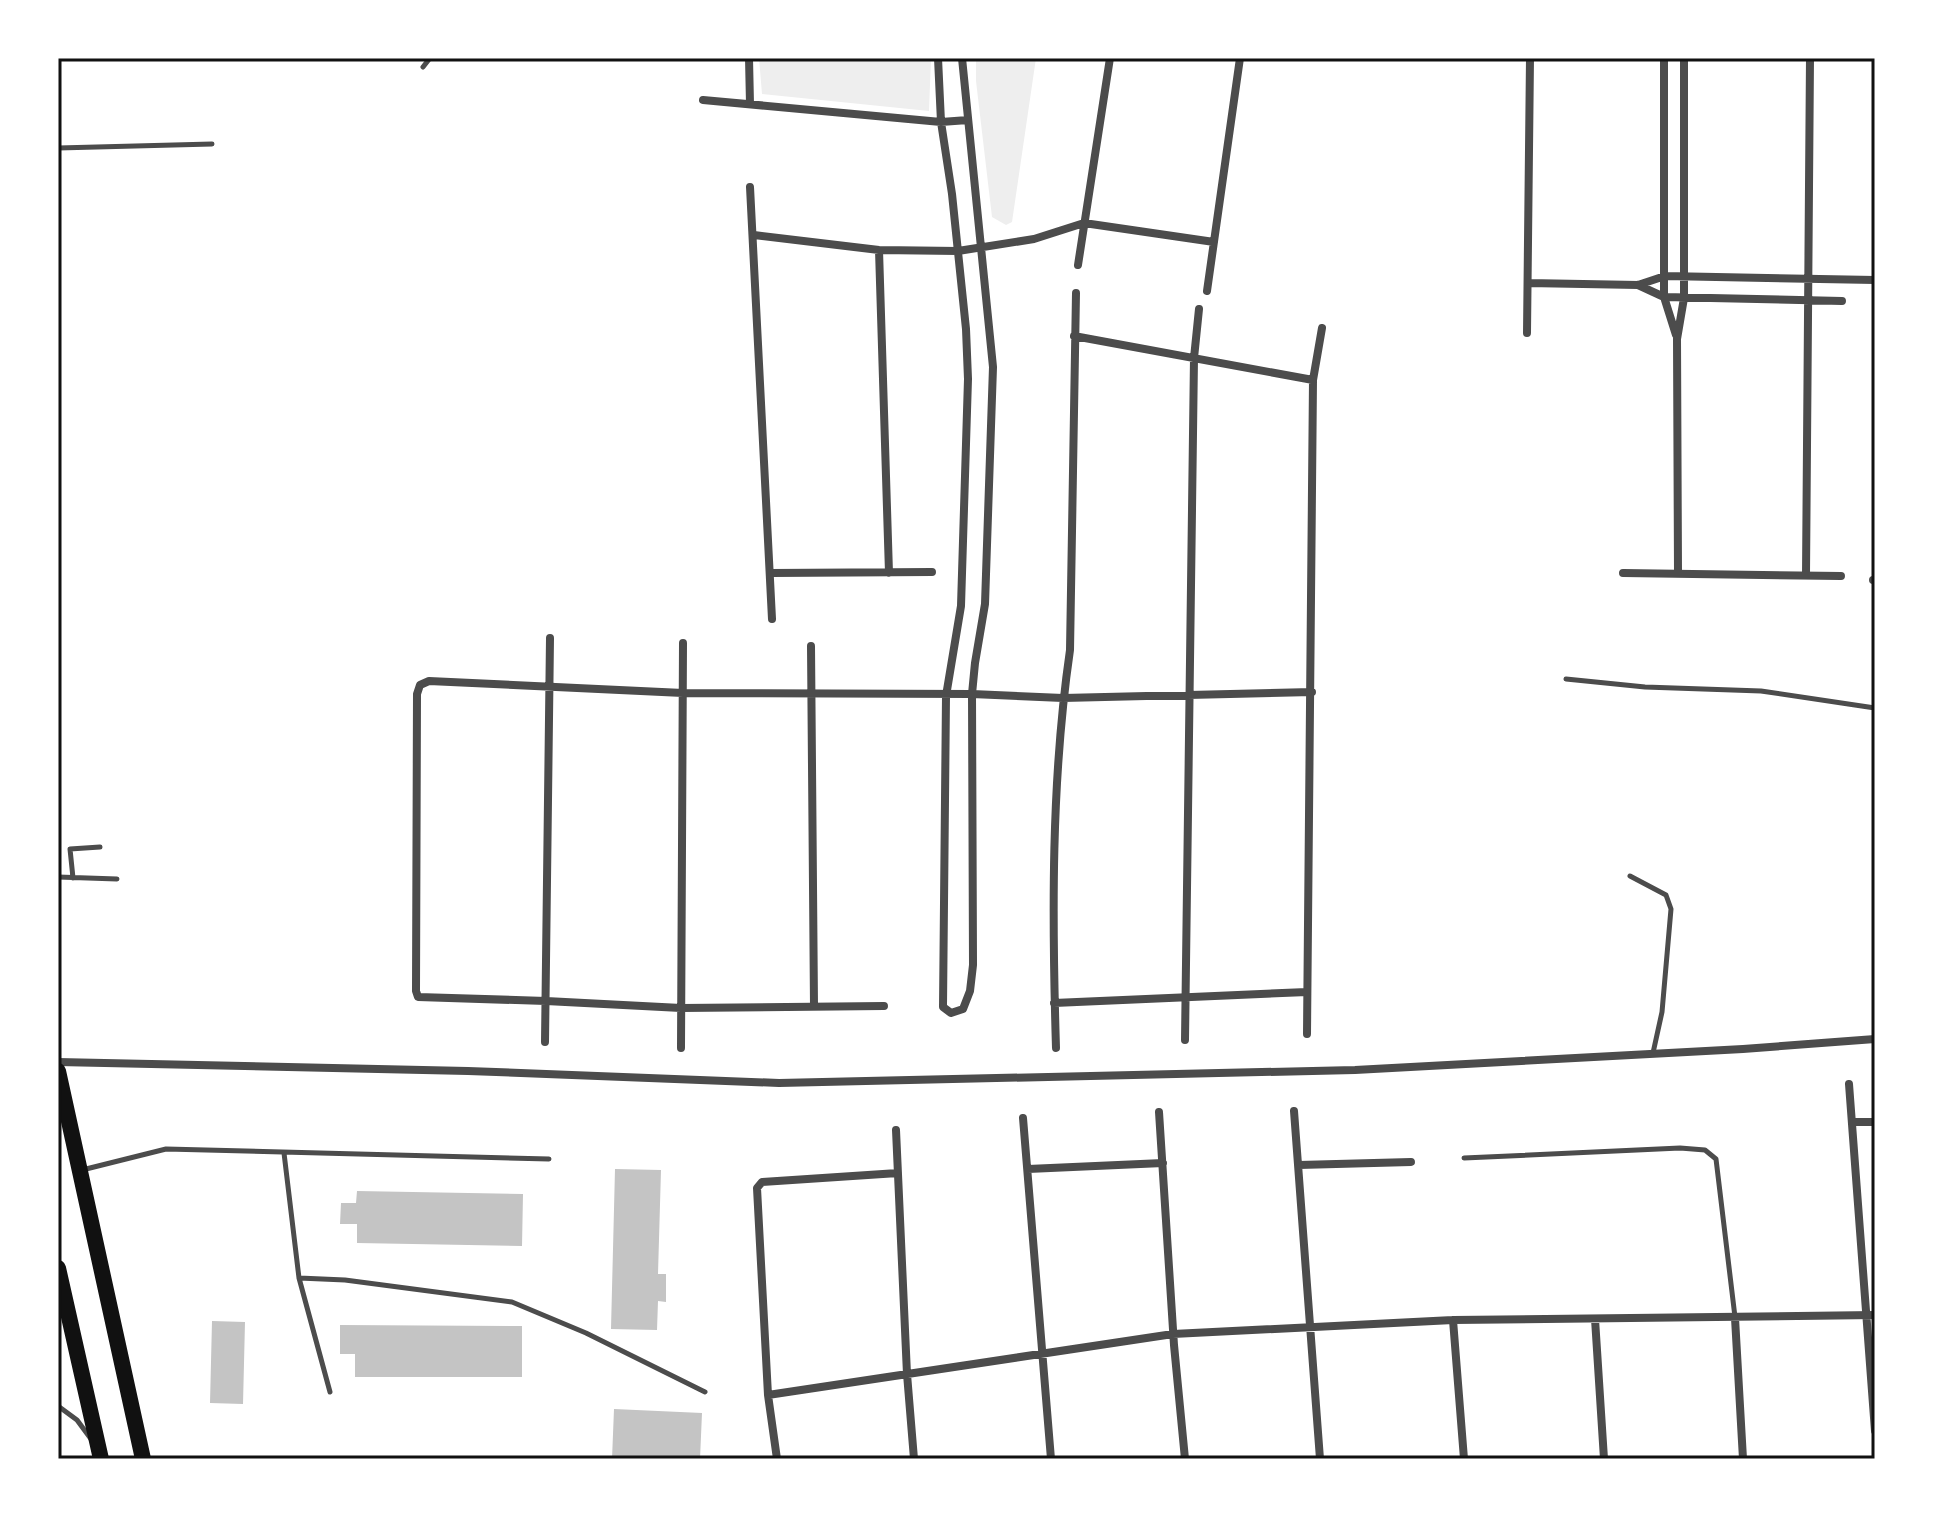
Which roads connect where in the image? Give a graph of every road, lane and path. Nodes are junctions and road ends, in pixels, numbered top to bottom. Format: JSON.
{"nodes":[{"id":1,"x":430,"y":58,"type":"edge"},
{"id":2,"x":749,"y":58,"type":"edge"},
{"id":3,"x":938,"y":58,"type":"edge"},
{"id":4,"x":962,"y":58,"type":"edge"},
{"id":5,"x":1110,"y":58,"type":"edge"},
{"id":6,"x":1240,"y":58,"type":"edge"},
{"id":7,"x":1530,"y":58,"type":"edge"},
{"id":8,"x":1664,"y":58,"type":"edge"},
{"id":9,"x":1684,"y":58,"type":"edge"},
{"id":10,"x":1810,"y":58,"type":"edge"},
{"id":11,"x":423,"y":67,"type":"dead end"},
{"id":12,"x":703,"y":100,"type":"dead end"},
{"id":13,"x":750,"y":104,"type":"junction"},
{"id":14,"x":968,"y":120,"type":"junction"},
{"id":15,"x":941,"y":122,"type":"junction"},
{"id":16,"x":212,"y":144,"type":"dead end"},
{"id":17,"x":58,"y":148,"type":"edge"},
{"id":18,"x":750,"y":187,"type":"dead end"},
{"id":19,"x":1084,"y":223,"type":"junction"},
{"id":20,"x":754,"y":235,"type":"junction"},
{"id":21,"x":1214,"y":242,"type":"junction"},
{"id":22,"x":982,"y":249,"type":"junction"},
{"id":23,"x":879,"y":250,"type":"junction"},
{"id":24,"x":958,"y":251,"type":"junction"},
{"id":25,"x":1078,"y":265,"type":"dead end"},
{"id":26,"x":1665,"y":276,"type":"junction"},
{"id":27,"x":1683,"y":277,"type":"junction"},
{"id":28,"x":1808,"y":279,"type":"junction"},
{"id":29,"x":1875,"y":280,"type":"edge"},
{"id":30,"x":1528,"y":283,"type":"junction"},
{"id":31,"x":1638,"y":285,"type":"junction"},
{"id":32,"x":1207,"y":291,"type":"dead end"},
{"id":33,"x":1076,"y":293,"type":"dead end"},
{"id":34,"x":1664,"y":297,"type":"junction"},
{"id":35,"x":1684,"y":298,"type":"junction"},
{"id":36,"x":1808,"y":301,"type":"junction"},
{"id":37,"x":1842,"y":301,"type":"dead end"},
{"id":38,"x":1199,"y":309,"type":"dead end"},
{"id":39,"x":1322,"y":328,"type":"dead end"},
{"id":40,"x":1527,"y":333,"type":"dead end"},
{"id":41,"x":1074,"y":336,"type":"junction"},
{"id":42,"x":1677,"y":339,"type":"junction"},
{"id":43,"x":1194,"y":358,"type":"junction"},
{"id":44,"x":1313,"y":380,"type":"junction"},
{"id":45,"x":932,"y":572,"type":"dead end"},
{"id":46,"x":771,"y":573,"type":"junction"},
{"id":47,"x":889,"y":573,"type":"junction"},
{"id":48,"x":1623,"y":573,"type":"dead end"},
{"id":49,"x":1678,"y":573,"type":"junction"},
{"id":50,"x":1806,"y":575,"type":"junction"},
{"id":51,"x":1841,"y":576,"type":"dead end"},
{"id":52,"x":772,"y":619,"type":"dead end"},
{"id":53,"x":550,"y":638,"type":"dead end"},
{"id":54,"x":683,"y":643,"type":"dead end"},
{"id":55,"x":811,"y":646,"type":"dead end"},
{"id":56,"x":1566,"y":679,"type":"dead end"},
{"id":57,"x":549,"y":686,"type":"junction"},
{"id":58,"x":1312,"y":692,"type":"junction"},
{"id":59,"x":683,"y":693,"type":"junction"},
{"id":60,"x":809,"y":694,"type":"junction"},
{"id":61,"x":972,"y":694,"type":"junction"},
{"id":62,"x":1191,"y":694,"type":"junction"},
{"id":63,"x":946,"y":696,"type":"junction"},
{"id":64,"x":1063,"y":698,"type":"junction"},
{"id":65,"x":1875,"y":708,"type":"edge"},
{"id":66,"x":100,"y":847,"type":"dead end"},
{"id":67,"x":1630,"y":876,"type":"dead end"},
{"id":68,"x":58,"y":877,"type":"edge"},
{"id":69,"x":73,"y":878,"type":"junction"},
{"id":70,"x":117,"y":879,"type":"dead end"},
{"id":71,"x":1307,"y":992,"type":"junction"},
{"id":72,"x":1185,"y":997,"type":"junction"},
{"id":73,"x":546,"y":1001,"type":"junction"},
{"id":74,"x":1054,"y":1003,"type":"junction"},
{"id":75,"x":814,"y":1006,"type":"junction"},
{"id":76,"x":884,"y":1006,"type":"dead end"},
{"id":77,"x":681,"y":1008,"type":"junction"},
{"id":78,"x":1307,"y":1034,"type":"dead end"},
{"id":79,"x":1875,"y":1039,"type":"edge"},
{"id":80,"x":1185,"y":1040,"type":"dead end"},
{"id":81,"x":545,"y":1042,"type":"dead end"},
{"id":82,"x":681,"y":1048,"type":"dead end"},
{"id":83,"x":1056,"y":1048,"type":"dead end"},
{"id":84,"x":1653,"y":1054,"type":"junction"},
{"id":85,"x":58,"y":1062,"type":"edge"},
{"id":86,"x":58,"y":1071,"type":"edge"},
{"id":87,"x":1849,"y":1084,"type":"dead end"},
{"id":88,"x":1294,"y":1111,"type":"dead end"},
{"id":89,"x":1159,"y":1112,"type":"dead end"},
{"id":90,"x":1023,"y":1118,"type":"dead end"},
{"id":91,"x":1852,"y":1122,"type":"junction"},
{"id":92,"x":1875,"y":1122,"type":"edge"},
{"id":93,"x":896,"y":1130,"type":"dead end"},
{"id":94,"x":284,"y":1153,"type":"junction"},
{"id":95,"x":1464,"y":1158,"type":"dead end"},
{"id":96,"x":549,"y":1159,"type":"dead end"},
{"id":97,"x":1411,"y":1162,"type":"dead end"},
{"id":98,"x":1163,"y":1163,"type":"junction"},
{"id":99,"x":1299,"y":1165,"type":"junction"},
{"id":100,"x":1028,"y":1169,"type":"junction"},
{"id":101,"x":81,"y":1170,"type":"junction"},
{"id":102,"x":898,"y":1173,"type":"junction"},
{"id":103,"x":58,"y":1268,"type":"edge"},
{"id":104,"x":299,"y":1278,"type":"junction"},
{"id":105,"x":1871,"y":1315,"type":"edge"},
{"id":106,"x":1735,"y":1318,"type":"junction"},
{"id":107,"x":1595,"y":1319,"type":"junction"},
{"id":108,"x":1453,"y":1320,"type":"junction"},
{"id":109,"x":1310,"y":1328,"type":"junction"},
{"id":110,"x":1173,"y":1334,"type":"junction"},
{"id":111,"x":1042,"y":1352,"type":"junction"},
{"id":112,"x":907,"y":1374,"type":"junction"},
{"id":113,"x":330,"y":1392,"type":"dead end"},
{"id":114,"x":705,"y":1392,"type":"dead end"},
{"id":115,"x":768,"y":1395,"type":"junction"},
{"id":116,"x":58,"y":1406,"type":"edge"},
{"id":117,"x":1875,"y":1431,"type":"edge"},
{"id":118,"x":100,"y":1455,"type":"edge"},
{"id":119,"x":143,"y":1459,"type":"edge"},
{"id":120,"x":777,"y":1459,"type":"edge"},
{"id":121,"x":914,"y":1459,"type":"edge"},
{"id":122,"x":1051,"y":1459,"type":"edge"},
{"id":123,"x":1185,"y":1459,"type":"edge"},
{"id":124,"x":1320,"y":1459,"type":"edge"},
{"id":125,"x":1464,"y":1459,"type":"edge"},
{"id":126,"x":1604,"y":1459,"type":"edge"},
{"id":127,"x":1743,"y":1459,"type":"edge"}],
"edges":[{"from":1,"to":11,"type":"lane"},
{"from":2,"to":13,"type":"street"},
{"from":3,"to":15,"type":"street"},
{"from":4,"to":14,"type":"street"},
{"from":5,"to":19,"type":"street"},
{"from":6,"to":21,"type":"street"},
{"from":7,"to":30,"type":"street"},
{"from":8,"to":26,"type":"street"},
{"from":9,"to":27,"type":"street"},
{"from":10,"to":28,"type":"street"},
{"from":12,"to":13,"type":"street"},
{"from":13,"to":15,"type":"street"},
{"from":14,"to":15,"type":"street"},
{"from":14,"to":22,"type":"street"},
{"from":15,"to":24,"type":"street"},
{"from":16,"to":17,"type":"lane"},
{"from":18,"to":20,"type":"street"},
{"from":19,"to":21,"type":"street"},
{"from":19,"to":22,"type":"street"},
{"from":19,"to":25,"type":"street"},
{"from":20,"to":23,"type":"street"},
{"from":20,"to":46,"type":"street"},
{"from":21,"to":32,"type":"street"},
{"from":22,"to":24,"type":"street"},
{"from":22,"to":61,"type":"street"},
{"from":23,"to":24,"type":"street"},
{"from":23,"to":47,"type":"street"},
{"from":24,"to":63,"type":"street"},
{"from":26,"to":27,"type":"street"},
{"from":26,"to":31,"type":"street"},
{"from":26,"to":34,"type":"street"},
{"from":27,"to":28,"type":"street"},
{"from":27,"to":35,"type":"street"},
{"from":28,"to":29,"type":"street"},
{"from":28,"to":36,"type":"street"},
{"from":30,"to":31,"type":"street"},
{"from":30,"to":40,"type":"street"},
{"from":31,"to":34,"type":"street"},
{"from":33,"to":41,"type":"street"},
{"from":34,"to":35,"type":"street"},
{"from":34,"to":42,"type":"street"},
{"from":35,"to":36,"type":"street"},
{"from":35,"to":42,"type":"street"},
{"from":36,"to":37,"type":"street"},
{"from":36,"to":50,"type":"street"},
{"from":38,"to":43,"type":"street"},
{"from":39,"to":44,"type":"street"},
{"from":41,"to":43,"type":"street"},
{"from":41,"to":64,"type":"street"},
{"from":42,"to":49,"type":"street"},
{"from":43,"to":44,"type":"street"},
{"from":43,"to":62,"type":"street"},
{"from":44,"to":58,"type":"street"},
{"from":45,"to":47,"type":"street"},
{"from":46,"to":47,"type":"street"},
{"from":46,"to":52,"type":"street"},
{"from":48,"to":49,"type":"street"},
{"from":49,"to":50,"type":"street"},
{"from":50,"to":51,"type":"street"},
{"from":53,"to":57,"type":"street"},
{"from":54,"to":59,"type":"street"},
{"from":55,"to":60,"type":"street"},
{"from":56,"to":65,"type":"lane"},
{"from":57,"to":59,"type":"street"},
{"from":57,"to":73,"type":"street"},
{"from":57,"to":73,"type":"street"},
{"from":58,"to":62,"type":"street"},
{"from":58,"to":71,"type":"street"},
{"from":59,"to":60,"type":"street"},
{"from":59,"to":77,"type":"street"},
{"from":60,"to":63,"type":"street"},
{"from":60,"to":75,"type":"street"},
{"from":61,"to":63,"type":"street"},
{"from":61,"to":63,"type":"street"},
{"from":61,"to":64,"type":"street"},
{"from":62,"to":64,"type":"street"},
{"from":62,"to":72,"type":"street"},
{"from":64,"to":74,"type":"street"},
{"from":66,"to":69,"type":"lane"},
{"from":67,"to":84,"type":"lane"},
{"from":68,"to":69,"type":"lane"},
{"from":69,"to":70,"type":"lane"},
{"from":71,"to":72,"type":"street"},
{"from":71,"to":78,"type":"street"},
{"from":72,"to":74,"type":"street"},
{"from":72,"to":80,"type":"street"},
{"from":73,"to":77,"type":"street"},
{"from":73,"to":81,"type":"street"},
{"from":74,"to":83,"type":"street"},
{"from":75,"to":76,"type":"street"},
{"from":75,"to":77,"type":"street"},
{"from":77,"to":82,"type":"street"},
{"from":79,"to":84,"type":"street"},
{"from":84,"to":85,"type":"street"},
{"from":86,"to":101,"type":"main road"},
{"from":87,"to":91,"type":"street"},
{"from":88,"to":99,"type":"street"},
{"from":89,"to":98,"type":"street"},
{"from":90,"to":100,"type":"street"},
{"from":91,"to":92,"type":"street"},
{"from":91,"to":105,"type":"street"},
{"from":93,"to":102,"type":"street"},
{"from":94,"to":96,"type":"lane"},
{"from":94,"to":101,"type":"lane"},
{"from":94,"to":104,"type":"lane"},
{"from":95,"to":106,"type":"lane"},
{"from":97,"to":99,"type":"street"},
{"from":98,"to":100,"type":"street"},
{"from":98,"to":110,"type":"street"},
{"from":99,"to":109,"type":"street"},
{"from":100,"to":111,"type":"street"},
{"from":101,"to":119,"type":"main road"},
{"from":102,"to":112,"type":"street"},
{"from":102,"to":115,"type":"street"},
{"from":103,"to":118,"type":"main road"},
{"from":104,"to":113,"type":"lane"},
{"from":104,"to":114,"type":"lane"},
{"from":105,"to":106,"type":"street"},
{"from":105,"to":117,"type":"street"},
{"from":106,"to":107,"type":"street"},
{"from":106,"to":127,"type":"street"},
{"from":107,"to":108,"type":"street"},
{"from":107,"to":126,"type":"street"},
{"from":108,"to":109,"type":"street"},
{"from":108,"to":125,"type":"street"},
{"from":109,"to":110,"type":"street"},
{"from":109,"to":124,"type":"street"},
{"from":110,"to":111,"type":"street"},
{"from":110,"to":123,"type":"street"},
{"from":111,"to":112,"type":"street"},
{"from":111,"to":122,"type":"street"},
{"from":112,"to":115,"type":"street"},
{"from":112,"to":121,"type":"street"},
{"from":115,"to":120,"type":"street"},
{"from":116,"to":118,"type":"lane"}]}
